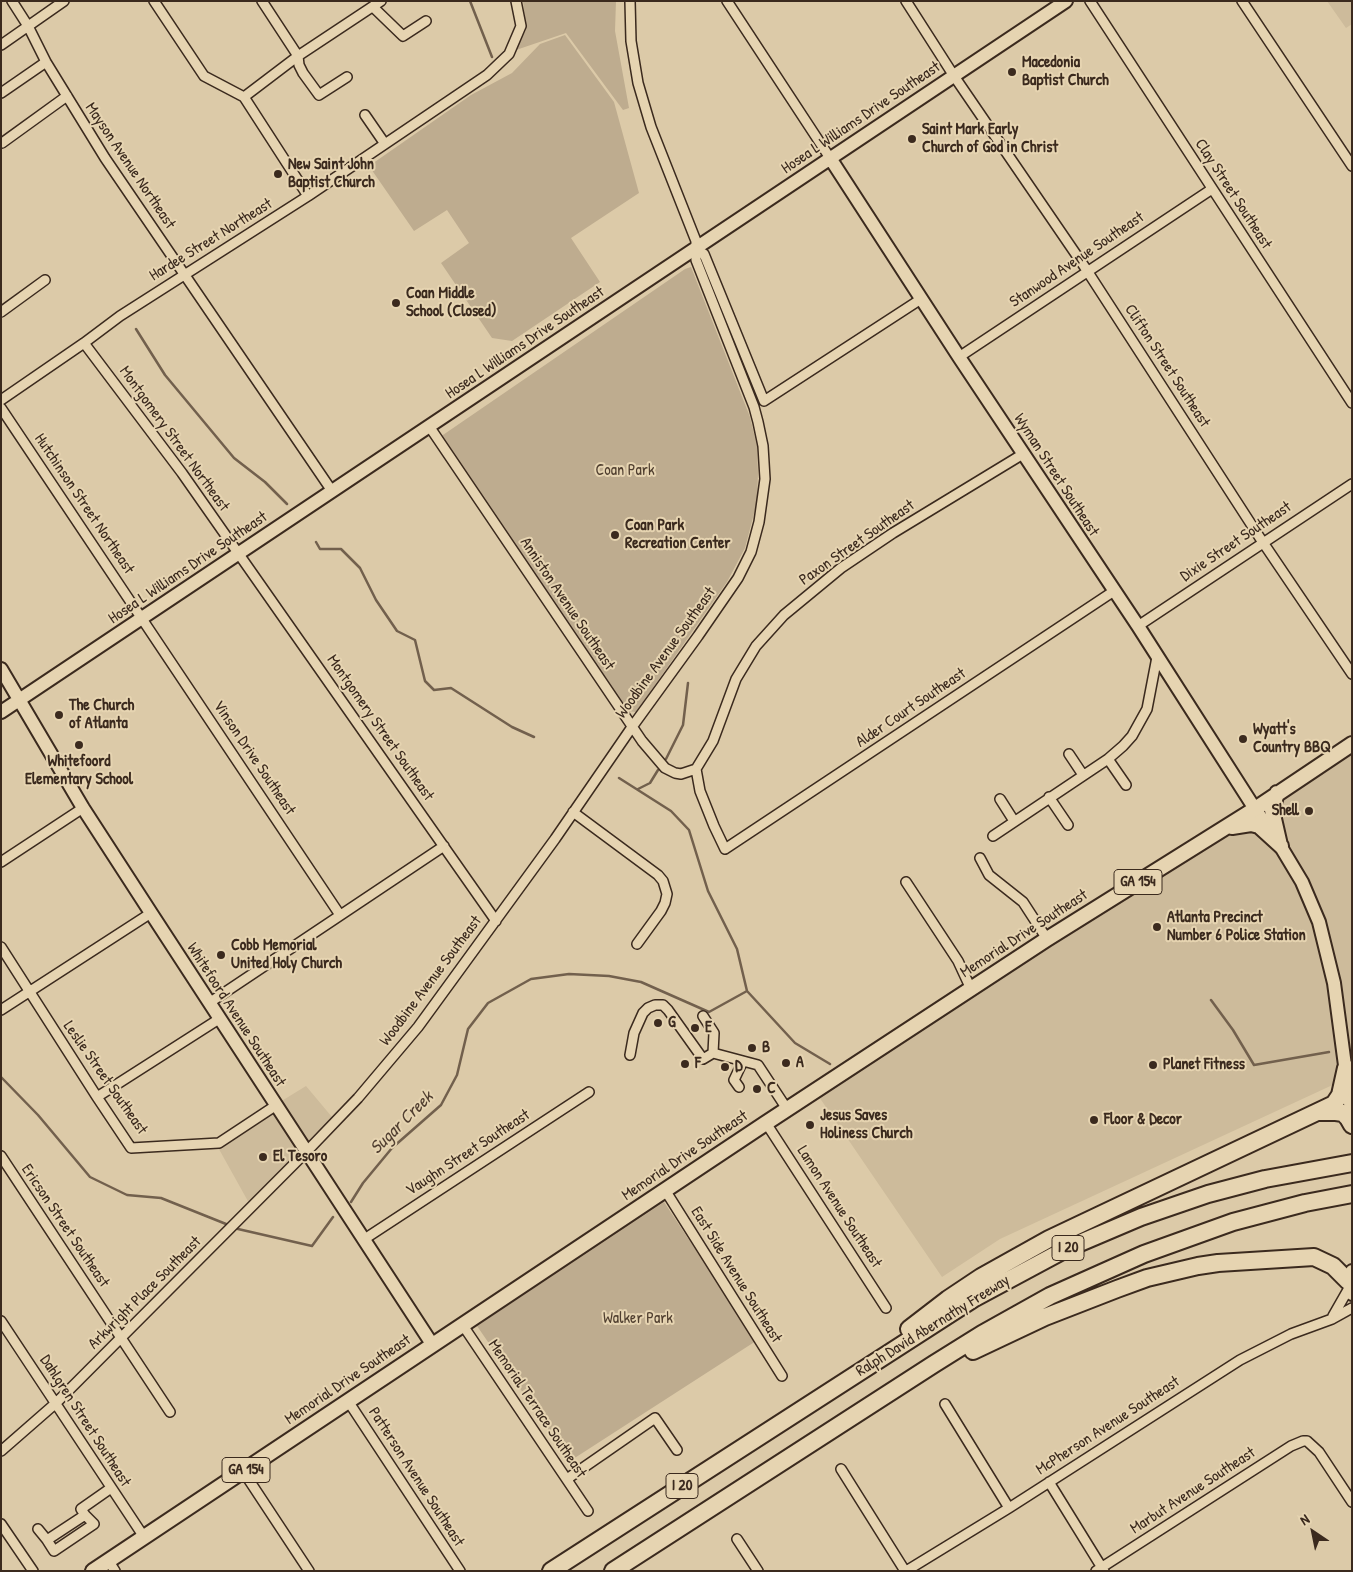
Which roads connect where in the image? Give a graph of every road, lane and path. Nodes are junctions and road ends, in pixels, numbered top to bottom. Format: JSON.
{"nodes":[{"id":1,"x":12,"y":1,"type":"edge"},
{"id":2,"x":64,"y":1,"type":"edge"},
{"id":3,"x":154,"y":1,"type":"edge"},
{"id":4,"x":516,"y":1,"type":"edge"},
{"id":5,"x":630,"y":1,"type":"edge"},
{"id":6,"x":727,"y":1,"type":"edge"},
{"id":7,"x":906,"y":1,"type":"edge"},
{"id":8,"x":1066,"y":1,"type":"edge"},
{"id":9,"x":1090,"y":1,"type":"edge"},
{"id":10,"x":1242,"y":1,"type":"edge"},
{"id":11,"x":266,"y":3,"type":"edge"},
{"id":12,"x":377,"y":4,"type":"edge"},
{"id":13,"x":426,"y":21,"type":"dead end"},
{"id":14,"x":28,"y":26,"type":"junction"},
{"id":15,"x":1,"y":45,"type":"edge"},
{"id":16,"x":298,"y":56,"type":"junction"},
{"id":17,"x":46,"y":62,"type":"junction"},
{"id":18,"x":954,"y":76,"type":"junction"},
{"id":19,"x":347,"y":77,"type":"dead end"},
{"id":20,"x":1,"y":93,"type":"edge"},
{"id":21,"x":67,"y":96,"type":"junction"},
{"id":22,"x":244,"y":97,"type":"junction"},
{"id":23,"x":366,"y":114,"type":"dead end"},
{"id":24,"x":2,"y":143,"type":"edge"},
{"id":25,"x":385,"y":144,"type":"junction"},
{"id":26,"x":830,"y":158,"type":"junction"},
{"id":27,"x":1352,"y":166,"type":"edge"},
{"id":28,"x":1212,"y":189,"type":"junction"},
{"id":29,"x":308,"y":196,"type":"junction"},
{"id":30,"x":695,"y":249,"type":"junction"},
{"id":31,"x":1088,"y":271,"type":"junction"},
{"id":32,"x":185,"y":274,"type":"junction"},
{"id":33,"x":45,"y":280,"type":"dead end"},
{"id":34,"x":921,"y":299,"type":"junction"},
{"id":35,"x":1,"y":312,"type":"edge"},
{"id":36,"x":84,"y":343,"type":"junction"},
{"id":37,"x":959,"y":357,"type":"junction"},
{"id":38,"x":1,"y":400,"type":"edge"},
{"id":39,"x":1352,"y":403,"type":"edge"},
{"id":40,"x":1,"y":408,"type":"edge"},
{"id":41,"x":429,"y":426,"type":"junction"},
{"id":42,"x":1023,"y":454,"type":"junction"},
{"id":43,"x":1352,"y":484,"type":"edge"},
{"id":44,"x":332,"y":491,"type":"junction"},
{"id":45,"x":1263,"y":542,"type":"junction"},
{"id":46,"x":238,"y":554,"type":"junction"},
{"id":47,"x":1114,"y":591,"type":"junction"},
{"id":48,"x":142,"y":618,"type":"junction"},
{"id":49,"x":1138,"y":626,"type":"junction"},
{"id":50,"x":1157,"y":658,"type":"junction"},
{"id":51,"x":1,"y":669,"type":"edge"},
{"id":52,"x":1352,"y":674,"type":"edge"},
{"id":53,"x":20,"y":700,"type":"junction"},
{"id":54,"x":1,"y":712,"type":"edge"},
{"id":55,"x":632,"y":727,"type":"junction"},
{"id":56,"x":1352,"y":744,"type":"edge"},
{"id":57,"x":1069,"y":754,"type":"dead end"},
{"id":58,"x":1108,"y":759,"type":"junction"},
{"id":59,"x":696,"y":769,"type":"junction"},
{"id":60,"x":1083,"y":775,"type":"junction"},
{"id":61,"x":1126,"y":785,"type":"dead end"},
{"id":62,"x":1278,"y":793,"type":"junction"},
{"id":63,"x":1049,"y":797,"type":"junction"},
{"id":64,"x":1000,"y":799,"type":"dead end"},
{"id":65,"x":83,"y":808,"type":"junction"},
{"id":66,"x":1255,"y":809,"type":"junction"},
{"id":67,"x":573,"y":812,"type":"junction"},
{"id":68,"x":1014,"y":821,"type":"junction"},
{"id":69,"x":1068,"y":825,"type":"dead end"},
{"id":70,"x":1222,"y":830,"type":"junction"},
{"id":71,"x":993,"y":836,"type":"dead end"},
{"id":72,"x":444,"y":846,"type":"junction"},
{"id":73,"x":1281,"y":846,"type":"junction"},
{"id":74,"x":980,"y":858,"type":"dead end"},
{"id":75,"x":1,"y":862,"type":"edge"},
{"id":76,"x":906,"y":882,"type":"dead end"},
{"id":77,"x":151,"y":913,"type":"junction"},
{"id":78,"x":340,"y":915,"type":"junction"},
{"id":79,"x":496,"y":921,"type":"junction"},
{"id":80,"x":1047,"y":939,"type":"junction"},
{"id":81,"x":637,"y":944,"type":"dead end"},
{"id":82,"x":1,"y":947,"type":"edge"},
{"id":83,"x":971,"y":989,"type":"junction"},
{"id":84,"x":29,"y":992,"type":"junction"},
{"id":85,"x":209,"y":1003,"type":"junction"},
{"id":86,"x":1,"y":1010,"type":"edge"},
{"id":87,"x":703,"y":1016,"type":"dead end"},
{"id":88,"x":219,"y":1019,"type":"junction"},
{"id":89,"x":713,"y":1053,"type":"junction"},
{"id":90,"x":630,"y":1054,"type":"dead end"},
{"id":91,"x":743,"y":1061,"type":"junction"},
{"id":92,"x":1346,"y":1068,"type":"junction"},
{"id":93,"x":739,"y":1087,"type":"dead end"},
{"id":94,"x":589,"y":1092,"type":"dead end"},
{"id":95,"x":97,"y":1098,"type":"junction"},
{"id":96,"x":275,"y":1106,"type":"junction"},
{"id":97,"x":787,"y":1109,"type":"junction"},
{"id":98,"x":1314,"y":1114,"type":"junction"},
{"id":99,"x":1352,"y":1118,"type":"edge"},
{"id":100,"x":766,"y":1123,"type":"junction"},
{"id":101,"x":1352,"y":1125,"type":"edge"},
{"id":102,"x":306,"y":1152,"type":"junction"},
{"id":103,"x":1,"y":1156,"type":"edge"},
{"id":104,"x":1352,"y":1163,"type":"edge"},
{"id":105,"x":665,"y":1190,"type":"junction"},
{"id":106,"x":1352,"y":1194,"type":"edge"},
{"id":107,"x":363,"y":1240,"type":"junction"},
{"id":108,"x":1350,"y":1283,"type":"edge"},
{"id":109,"x":886,"y":1308,"type":"dead end"},
{"id":110,"x":1352,"y":1308,"type":"edge"},
{"id":111,"x":1332,"y":1319,"type":"junction"},
{"id":112,"x":1,"y":1321,"type":"edge"},
{"id":113,"x":462,"y":1324,"type":"junction"},
{"id":114,"x":122,"y":1338,"type":"junction"},
{"id":115,"x":432,"y":1344,"type":"junction"},
{"id":116,"x":782,"y":1376,"type":"dead end"},
{"id":117,"x":888,"y":1393,"type":"junction"},
{"id":118,"x":348,"y":1401,"type":"junction"},
{"id":119,"x":813,"y":1402,"type":"junction"},
{"id":120,"x":56,"y":1403,"type":"junction"},
{"id":121,"x":945,"y":1404,"type":"dead end"},
{"id":122,"x":170,"y":1412,"type":"dead end"},
{"id":123,"x":677,"y":1450,"type":"dead end"},
{"id":124,"x":1,"y":1451,"type":"edge"},
{"id":125,"x":841,"y":1469,"type":"dead end"},
{"id":126,"x":243,"y":1471,"type":"junction"},
{"id":127,"x":567,"y":1479,"type":"junction"},
{"id":128,"x":1049,"y":1482,"type":"junction"},
{"id":129,"x":111,"y":1488,"type":"junction"},
{"id":130,"x":1352,"y":1502,"type":"edge"},
{"id":131,"x":1009,"y":1508,"type":"junction"},
{"id":132,"x":588,"y":1511,"type":"dead end"},
{"id":133,"x":85,"y":1515,"type":"junction"},
{"id":134,"x":1,"y":1524,"type":"edge"},
{"id":135,"x":38,"y":1529,"type":"dead end"},
{"id":136,"x":144,"y":1537,"type":"junction"},
{"id":137,"x":737,"y":1539,"type":"dead end"},
{"id":138,"x":47,"y":1540,"type":"junction"},
{"id":139,"x":111,"y":1566,"type":"edge"},
{"id":140,"x":1100,"y":1570,"type":"edge"},
{"id":141,"x":32,"y":1571,"type":"edge"},
{"id":142,"x":92,"y":1571,"type":"edge"},
{"id":143,"x":310,"y":1571,"type":"edge"},
{"id":144,"x":460,"y":1571,"type":"edge"},
{"id":145,"x":551,"y":1571,"type":"edge"},
{"id":146,"x":613,"y":1571,"type":"edge"},
{"id":147,"x":758,"y":1571,"type":"edge"},
{"id":148,"x":905,"y":1571,"type":"edge"}],
"edges":[{"from":1,"to":14,"type":"street","name":"Mayson Avenue Northeast"},
{"from":2,"to":14,"type":"street"},
{"from":3,"to":22,"type":"street"},
{"from":4,"to":25,"type":"street","name":"Hardee Street Northeast"},
{"from":5,"to":30,"type":"street","name":"Woodbine Avenue Southeast"},
{"from":6,"to":26,"type":"street"},
{"from":7,"to":18,"type":"street","name":"Clifton Street Southeast"},
{"from":8,"to":18,"type":"street","name":"Hosea L Williams Drive Southeast"},
{"from":9,"to":28,"type":"street","name":"Clay Street Southeast"},
{"from":10,"to":27,"type":"street"},
{"from":11,"to":16,"type":"street"},
{"from":12,"to":13,"type":"street"},
{"from":12,"to":16,"type":"street"},
{"from":14,"to":15,"type":"street"},
{"from":14,"to":17,"type":"street","name":"Mayson Avenue Northeast"},
{"from":16,"to":19,"type":"street"},
{"from":16,"to":22,"type":"street"},
{"from":17,"to":20,"type":"street"},
{"from":17,"to":21,"type":"street","name":"Mayson Avenue Northeast"},
{"from":18,"to":26,"type":"street","name":"Hosea L Williams Drive Southeast"},
{"from":18,"to":31,"type":"street","name":"Clifton Street Southeast"},
{"from":21,"to":24,"type":"street"},
{"from":21,"to":32,"type":"street","name":"Mayson Avenue Northeast"},
{"from":22,"to":29,"type":"street"},
{"from":23,"to":25,"type":"street"},
{"from":25,"to":29,"type":"street","name":"Hardee Street Northeast"},
{"from":26,"to":30,"type":"street","name":"Hosea L Williams Drive Southeast"},
{"from":26,"to":34,"type":"street","name":"Wyman Street Southeast"},
{"from":28,"to":31,"type":"street","name":"Stanwood Avenue Southeast"},
{"from":28,"to":39,"type":"street","name":"Clay Street Southeast"},
{"from":29,"to":32,"type":"street","name":"Hardee Street Northeast"},
{"from":30,"to":34,"type":"street"},
{"from":30,"to":41,"type":"street","name":"Hosea L Williams Drive Southeast"},
{"from":30,"to":55,"type":"street","name":"Woodbine Avenue Southeast"},
{"from":31,"to":37,"type":"street","name":"Stanwood Avenue Southeast"},
{"from":31,"to":45,"type":"street","name":"Clifton Street Southeast"},
{"from":32,"to":36,"type":"street","name":"Hardee Street Northeast"},
{"from":32,"to":44,"type":"street","name":"Mayson Avenue Northeast"},
{"from":33,"to":35,"type":"street"},
{"from":34,"to":37,"type":"street","name":"Wyman Street Southeast"},
{"from":36,"to":38,"type":"street","name":"Hardee Street Northeast"},
{"from":36,"to":46,"type":"street","name":"Montgomery Street Northeast"},
{"from":37,"to":42,"type":"street","name":"Wyman Street Southeast"},
{"from":40,"to":48,"type":"street","name":"Hutchinson Street Northeast"},
{"from":41,"to":44,"type":"street","name":"Hosea L Williams Drive Southeast"},
{"from":41,"to":55,"type":"street","name":"Anniston Avenue Southeast"},
{"from":42,"to":47,"type":"street","name":"Wyman Street Southeast"},
{"from":42,"to":59,"type":"street","name":"Paxon Street Southeast"},
{"from":43,"to":45,"type":"street","name":"Dixie Street Southeast"},
{"from":44,"to":46,"type":"street","name":"Hosea L Williams Drive Southeast"},
{"from":45,"to":49,"type":"street","name":"Dixie Street Southeast"},
{"from":45,"to":52,"type":"street","name":"Clifton Street Southeast"},
{"from":46,"to":48,"type":"street","name":"Hosea L Williams Drive Southeast"},
{"from":46,"to":72,"type":"street","name":"Montgomery Street Southeast"},
{"from":47,"to":49,"type":"street","name":"Wyman Street Southeast"},
{"from":47,"to":59,"type":"street","name":"Alder Court Southeast"},
{"from":48,"to":53,"type":"street","name":"Hosea L Williams Drive Southeast"},
{"from":48,"to":78,"type":"street","name":"Vinson Drive Southeast"},
{"from":49,"to":50,"type":"street","name":"Wyman Street Southeast"},
{"from":50,"to":58,"type":"street"},
{"from":50,"to":66,"type":"street","name":"Wyman Street Southeast"},
{"from":51,"to":53,"type":"street","name":"Whitefoord Avenue Southeast"},
{"from":53,"to":54,"type":"street","name":"Hosea L Williams Drive Southeast"},
{"from":53,"to":65,"type":"street","name":"Whitefoord Avenue Southeast"},
{"from":55,"to":59,"type":"street","name":"Anniston Avenue Southeast"},
{"from":55,"to":67,"type":"street","name":"Woodbine Avenue Southeast"},
{"from":56,"to":62,"type":"main road","name":"Memorial Drive Southeast","number":"GA 154"},
{"from":57,"to":60,"type":"street"},
{"from":58,"to":60,"type":"street"},
{"from":58,"to":61,"type":"street"},
{"from":60,"to":63,"type":"street"},
{"from":62,"to":66,"type":"main road","name":"Memorial Drive Southeast","number":"GA 154"},
{"from":62,"to":73,"type":"main road"},
{"from":63,"to":68,"type":"street"},
{"from":63,"to":69,"type":"street"},
{"from":64,"to":68,"type":"street"},
{"from":65,"to":75,"type":"street"},
{"from":65,"to":77,"type":"street","name":"Whitefoord Avenue Southeast"},
{"from":66,"to":70,"type":"main road","name":"Memorial Drive Southeast","number":"GA 154"},
{"from":66,"to":73,"type":"street","name":"Wyman Street Southeast"},
{"from":67,"to":79,"type":"street","name":"Woodbine Avenue Southeast"},
{"from":67,"to":81,"type":"street"},
{"from":68,"to":71,"type":"street"},
{"from":70,"to":73,"type":"main road"},
{"from":70,"to":80,"type":"main road","name":"Memorial Drive Southeast","number":"GA 154"},
{"from":72,"to":78,"type":"street"},
{"from":72,"to":79,"type":"street","name":"Montgomery Street Southeast"},
{"from":73,"to":92,"type":"street","name":"Wyman Street Southeast"},
{"from":74,"to":80,"type":"street"},
{"from":76,"to":83,"type":"street"},
{"from":77,"to":84,"type":"street"},
{"from":77,"to":85,"type":"street","name":"Whitefoord Avenue Southeast"},
{"from":78,"to":85,"type":"street"},
{"from":79,"to":102,"type":"street","name":"Woodbine Avenue Southeast"},
{"from":80,"to":83,"type":"main road","name":"Memorial Drive Southeast","number":"GA 154"},
{"from":82,"to":84,"type":"street","name":"Leslie Street Southeast"},
{"from":83,"to":97,"type":"main road","name":"Memorial Drive Southeast","number":"GA 154"},
{"from":84,"to":86,"type":"street"},
{"from":84,"to":95,"type":"street","name":"Leslie Street Southeast"},
{"from":85,"to":88,"type":"street","name":"Whitefoord Avenue Southeast"},
{"from":87,"to":89,"type":"street"},
{"from":88,"to":95,"type":"street"},
{"from":88,"to":96,"type":"street","name":"Whitefoord Avenue Southeast"},
{"from":89,"to":90,"type":"street"},
{"from":89,"to":91,"type":"street"},
{"from":91,"to":93,"type":"street"},
{"from":91,"to":97,"type":"street"},
{"from":92,"to":98,"type":"highway"},
{"from":92,"to":99,"type":"street","name":"Wyman Street Southeast"},
{"from":94,"to":107,"type":"street","name":"Vaughn Street Southeast"},
{"from":95,"to":96,"type":"street","name":"Leslie Street Southeast"},
{"from":96,"to":102,"type":"street","name":"Whitefoord Avenue Southeast"},
{"from":97,"to":100,"type":"main road","name":"Memorial Drive Southeast","number":"GA 154"},
{"from":98,"to":101,"type":"highway"},
{"from":98,"to":119,"type":"highway"},
{"from":100,"to":105,"type":"main road","name":"Memorial Drive Southeast","number":"GA 154"},
{"from":100,"to":109,"type":"street","name":"Lamon Avenue Southeast"},
{"from":102,"to":107,"type":"street","name":"Whitefoord Avenue Southeast"},
{"from":102,"to":114,"type":"street","name":"Arkwright Place Southeast"},
{"from":103,"to":114,"type":"street","name":"Ericson Street Southeast"},
{"from":104,"to":119,"type":"highway","name":"Ralph David Abernathy Freeway","number":"I 20"},
{"from":105,"to":113,"type":"main road","name":"Memorial Drive Southeast","number":"GA 154"},
{"from":105,"to":116,"type":"street","name":"East Side Avenue Southeast"},
{"from":106,"to":117,"type":"highway","name":"Ralph David Abernathy Freeway","number":"I 20"},
{"from":107,"to":115,"type":"street","name":"Whitefoord Avenue Southeast"},
{"from":108,"to":111,"type":"street"},
{"from":108,"to":117,"type":"highway"},
{"from":110,"to":111,"type":"street","name":"McPherson Avenue Southeast"},
{"from":111,"to":128,"type":"street","name":"McPherson Avenue Southeast"},
{"from":112,"to":120,"type":"street","name":"Dahlgren Street Southeast"},
{"from":113,"to":115,"type":"main road","name":"Memorial Drive Southeast","number":"GA 154"},
{"from":113,"to":127,"type":"street","name":"Memorial Terrace Southeast"},
{"from":114,"to":120,"type":"street","name":"Arkwright Place Southeast"},
{"from":114,"to":122,"type":"street","name":"Ericson Street Southeast"},
{"from":115,"to":118,"type":"main road","name":"Memorial Drive Southeast","number":"GA 154"},
{"from":117,"to":146,"type":"highway","name":"Ralph David Abernathy Freeway","number":"I 20"},
{"from":118,"to":126,"type":"main road","name":"Memorial Drive Southeast","number":"GA 154"},
{"from":118,"to":144,"type":"street","name":"Patterson Avenue Southeast"},
{"from":119,"to":145,"type":"highway","name":"Ralph David Abernathy Freeway","number":"I 20"},
{"from":120,"to":124,"type":"street","name":"Arkwright Place Southeast"},
{"from":120,"to":129,"type":"street","name":"Dahlgren Street Southeast"},
{"from":121,"to":131,"type":"street"},
{"from":123,"to":127,"type":"street"},
{"from":125,"to":148,"type":"street"},
{"from":126,"to":136,"type":"main road","name":"Memorial Drive Southeast","number":"GA 154"},
{"from":126,"to":143,"type":"street"},
{"from":127,"to":132,"type":"street","name":"Memorial Terrace Southeast"},
{"from":128,"to":131,"type":"street","name":"McPherson Avenue Southeast"},
{"from":128,"to":140,"type":"street"},
{"from":129,"to":133,"type":"street"},
{"from":129,"to":136,"type":"street","name":"Dahlgren Street Southeast"},
{"from":130,"to":140,"type":"street","name":"Marbut Avenue Southeast"},
{"from":131,"to":148,"type":"street","name":"McPherson Avenue Southeast"},
{"from":133,"to":138,"type":"street"},
{"from":133,"to":138,"type":"street"},
{"from":134,"to":141,"type":"street"},
{"from":135,"to":138,"type":"street"},
{"from":136,"to":139,"type":"main road","name":"Memorial Drive Southeast","number":"GA 154"},
{"from":137,"to":147,"type":"street"},
{"from":139,"to":142,"type":"main road","name":"Memorial Drive Southeast","number":"GA 154"}]}
